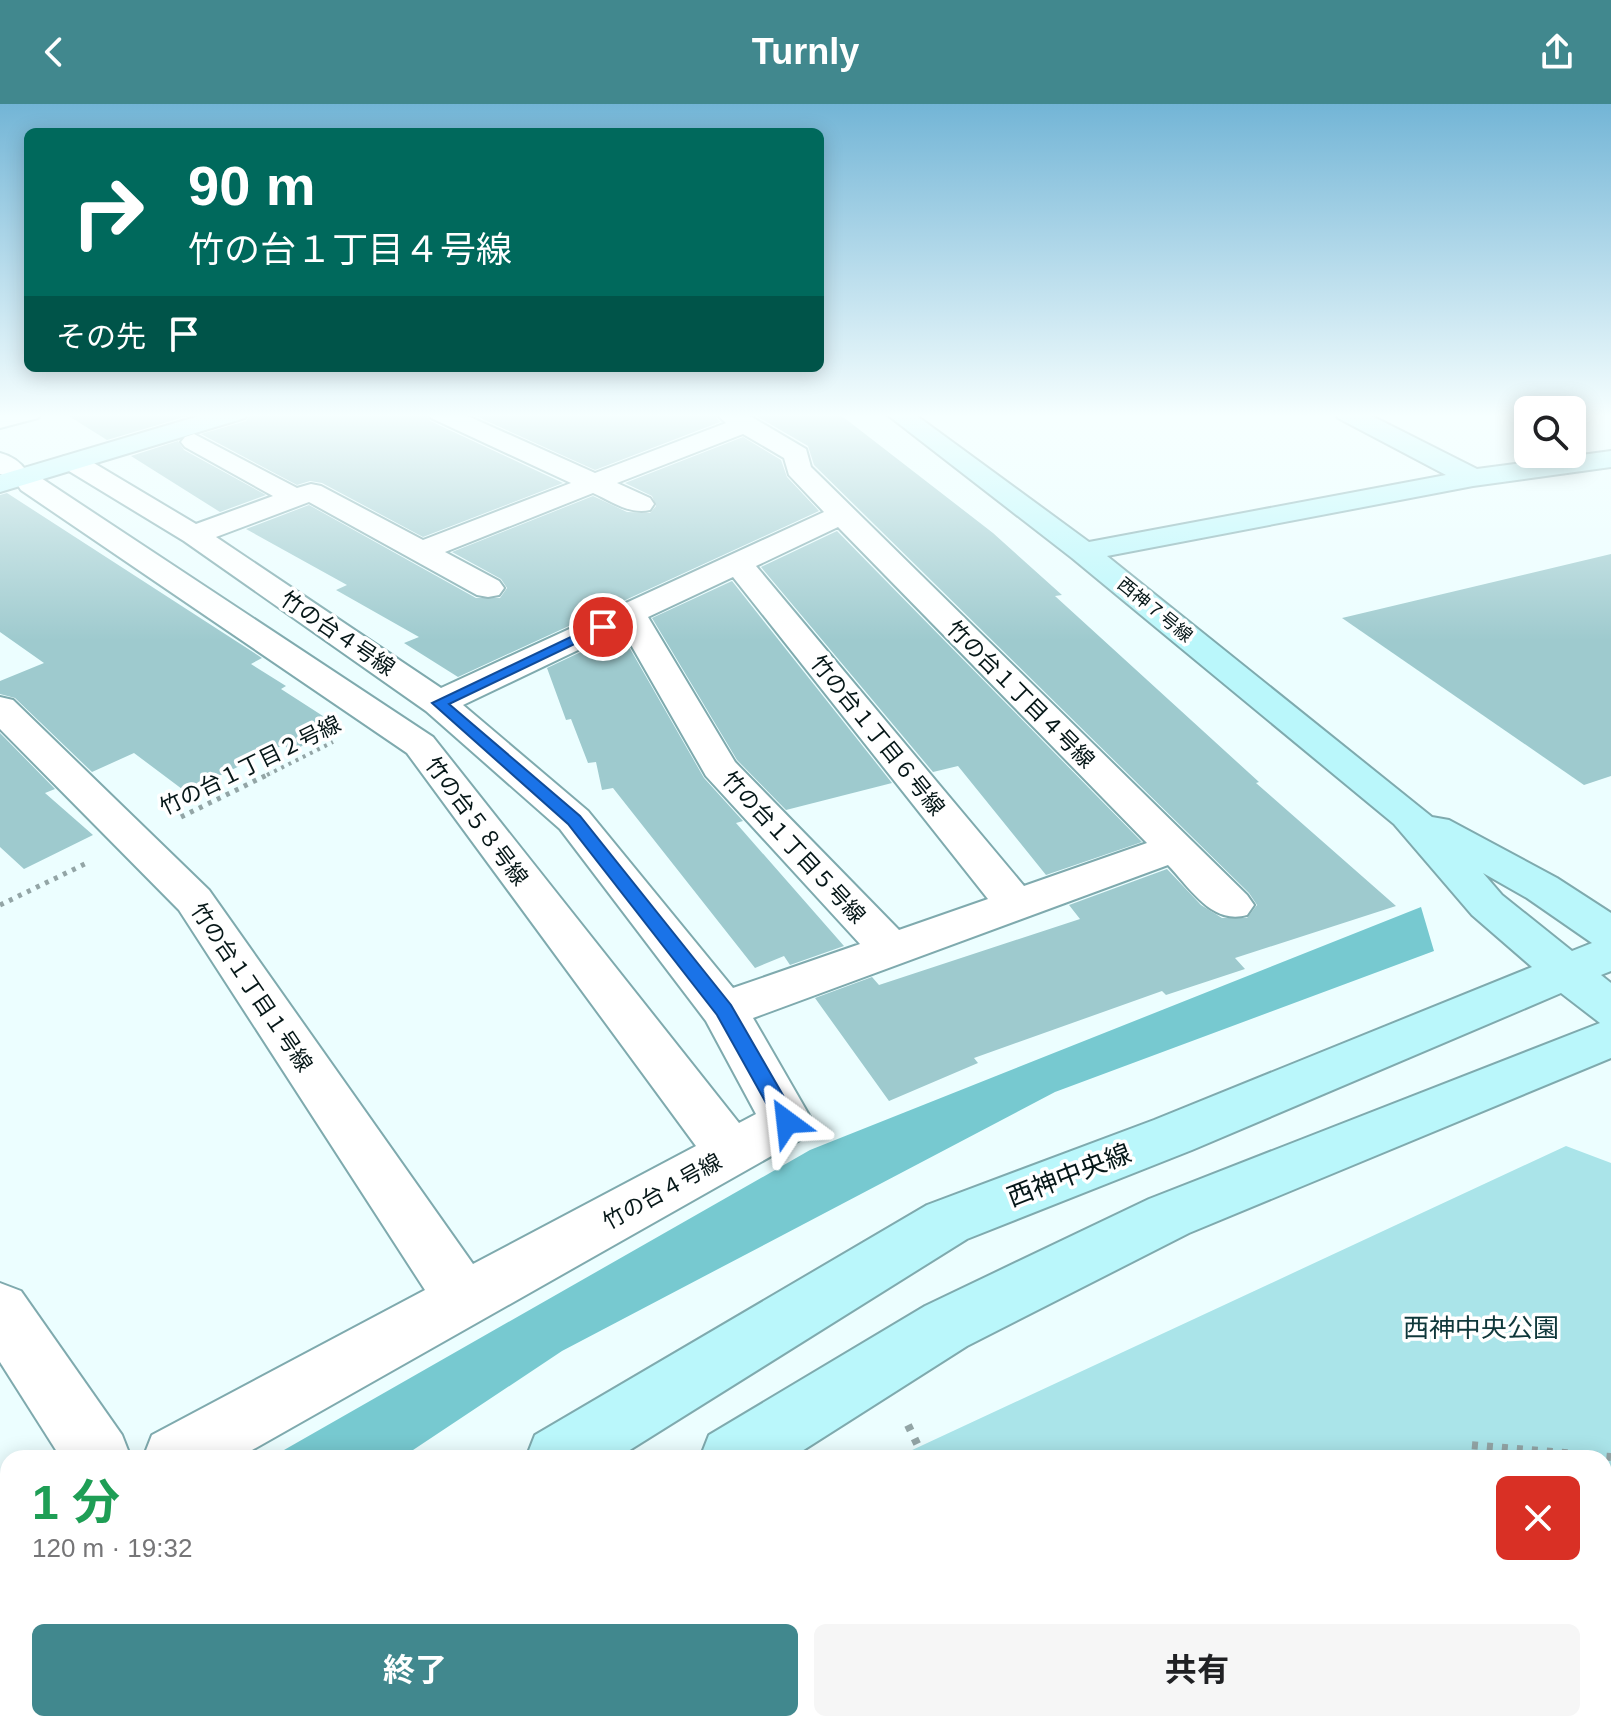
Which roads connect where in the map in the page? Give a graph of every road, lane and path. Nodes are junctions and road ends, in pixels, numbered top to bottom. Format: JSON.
{"nodes":[{"id":1,"x":32,"y":489,"type":"edge"},
{"id":2,"x":118,"y":489,"type":"edge"},
{"id":3,"x":279,"y":489,"type":"edge"},
{"id":4,"x":585,"y":489,"type":"edge"},
{"id":5,"x":608,"y":489,"type":"edge"},
{"id":6,"x":817,"y":489,"type":"edge"},
{"id":7,"x":999,"y":489,"type":"edge"},
{"id":8,"x":1415,"y":489,"type":"edge"},
{"id":9,"x":296,"y":498,"type":"junction"},
{"id":10,"x":640,"y":504,"type":"dead end"},
{"id":11,"x":842,"y":514,"type":"junction"},
{"id":12,"x":194,"y":535,"type":"junction"},
{"id":13,"x":421,"y":551,"type":"junction"},
{"id":14,"x":1083,"y":552,"type":"junction"},
{"id":15,"x":739,"y":564,"type":"junction"},
{"id":16,"x":488,"y":588,"type":"dead end"},
{"id":17,"x":630,"y":614,"type":"junction"},
{"id":18,"x":439,"y":703,"type":"junction"},
{"id":19,"x":0,"y":708,"type":"edge"},
{"id":20,"x":380,"y":719,"type":"junction"},
{"id":21,"x":1408,"y":815,"type":"junction"},
{"id":22,"x":134,"y":840,"type":"junction"},
{"id":23,"x":1175,"y":848,"type":"junction"},
{"id":24,"x":0,"y":905,"type":"edge"},
{"id":25,"x":1016,"y":905,"type":"junction"},
{"id":26,"x":1232,"y":905,"type":"dead end"},
{"id":27,"x":1611,"y":934,"type":"edge"},
{"id":28,"x":892,"y":951,"type":"junction"},
{"id":29,"x":1588,"y":962,"type":"edge"},
{"id":30,"x":1611,"y":1009,"type":"edge"},
{"id":31,"x":724,"y":1010,"type":"junction"},
{"id":32,"x":1611,"y":1038,"type":"edge"},
{"id":33,"x":732,"y":1153,"type":"junction"},
{"id":34,"x":464,"y":1300,"type":"junction"},
{"id":35,"x":0,"y":1310,"type":"edge"},
{"id":36,"x":908,"y":1425,"type":"dead end"},
{"id":37,"x":94,"y":1450,"type":"edge"},
{"id":38,"x":190,"y":1450,"type":"edge"},
{"id":39,"x":571,"y":1450,"type":"edge"},
{"id":40,"x":745,"y":1450,"type":"edge"},
{"id":41,"x":920,"y":1450,"type":"edge"},
{"id":42,"x":1470,"y":1450,"type":"edge"},
{"id":43,"x":1529,"y":1450,"type":"edge"}],
"edges":[{"from":1,"to":20,"type":"street","name":"竹の台５８号線"},
{"from":2,"to":12,"type":"street","name":"竹の台４号線"},
{"from":3,"to":9,"type":"street"},
{"from":4,"to":13,"type":"street"},
{"from":5,"to":10,"type":"street"},
{"from":6,"to":11,"type":"street","name":"竹の台１丁目４号線"},
{"from":7,"to":14,"type":"street","name":"西神７号線"},
{"from":8,"to":14,"type":"street"},
{"from":9,"to":12,"type":"street"},
{"from":9,"to":13,"type":"street"},
{"from":11,"to":15,"type":"street"},
{"from":11,"to":23,"type":"street","name":"竹の台１丁目４号線"},
{"from":12,"to":18,"type":"street","name":"竹の台４号線"},
{"from":13,"to":16,"type":"street"},
{"from":14,"to":21,"type":"street","name":"西神７号線"},
{"from":15,"to":17,"type":"street"},
{"from":15,"to":25,"type":"street","name":"竹の台１丁目６号線"},
{"from":17,"to":18,"type":"street"},
{"from":17,"to":28,"type":"street","name":"竹の台１丁目５号線"},
{"from":18,"to":31,"type":"street","name":"竹の台４号線"},
{"from":19,"to":22,"type":"street","name":"竹の台１丁目１号線"},
{"from":20,"to":22,"type":"path","name":"竹の台１丁目２号線"},
{"from":20,"to":33,"type":"street","name":"竹の台５８号線"},
{"from":21,"to":27,"type":"street"},
{"from":21,"to":29,"type":"street"},
{"from":22,"to":24,"type":"path","name":"竹の台１丁目２号線"},
{"from":22,"to":34,"type":"street","name":"竹の台１丁目１号線"},
{"from":23,"to":25,"type":"street"},
{"from":23,"to":26,"type":"street","name":"竹の台１丁目４号線"},
{"from":25,"to":28,"type":"street"},
{"from":28,"to":31,"type":"street"},
{"from":29,"to":30,"type":"street"},
{"from":29,"to":39,"type":"street","name":"西神中央線"},
{"from":31,"to":33,"type":"street","name":"竹の台４号線"},
{"from":32,"to":40,"type":"street"},
{"from":33,"to":34,"type":"street","name":"竹の台４号線"},
{"from":34,"to":38,"type":"street","name":"竹の台４号線"},
{"from":35,"to":37,"type":"street"},
{"from":36,"to":41,"type":"path"},
{"from":42,"to":43,"type":"path"}]}
